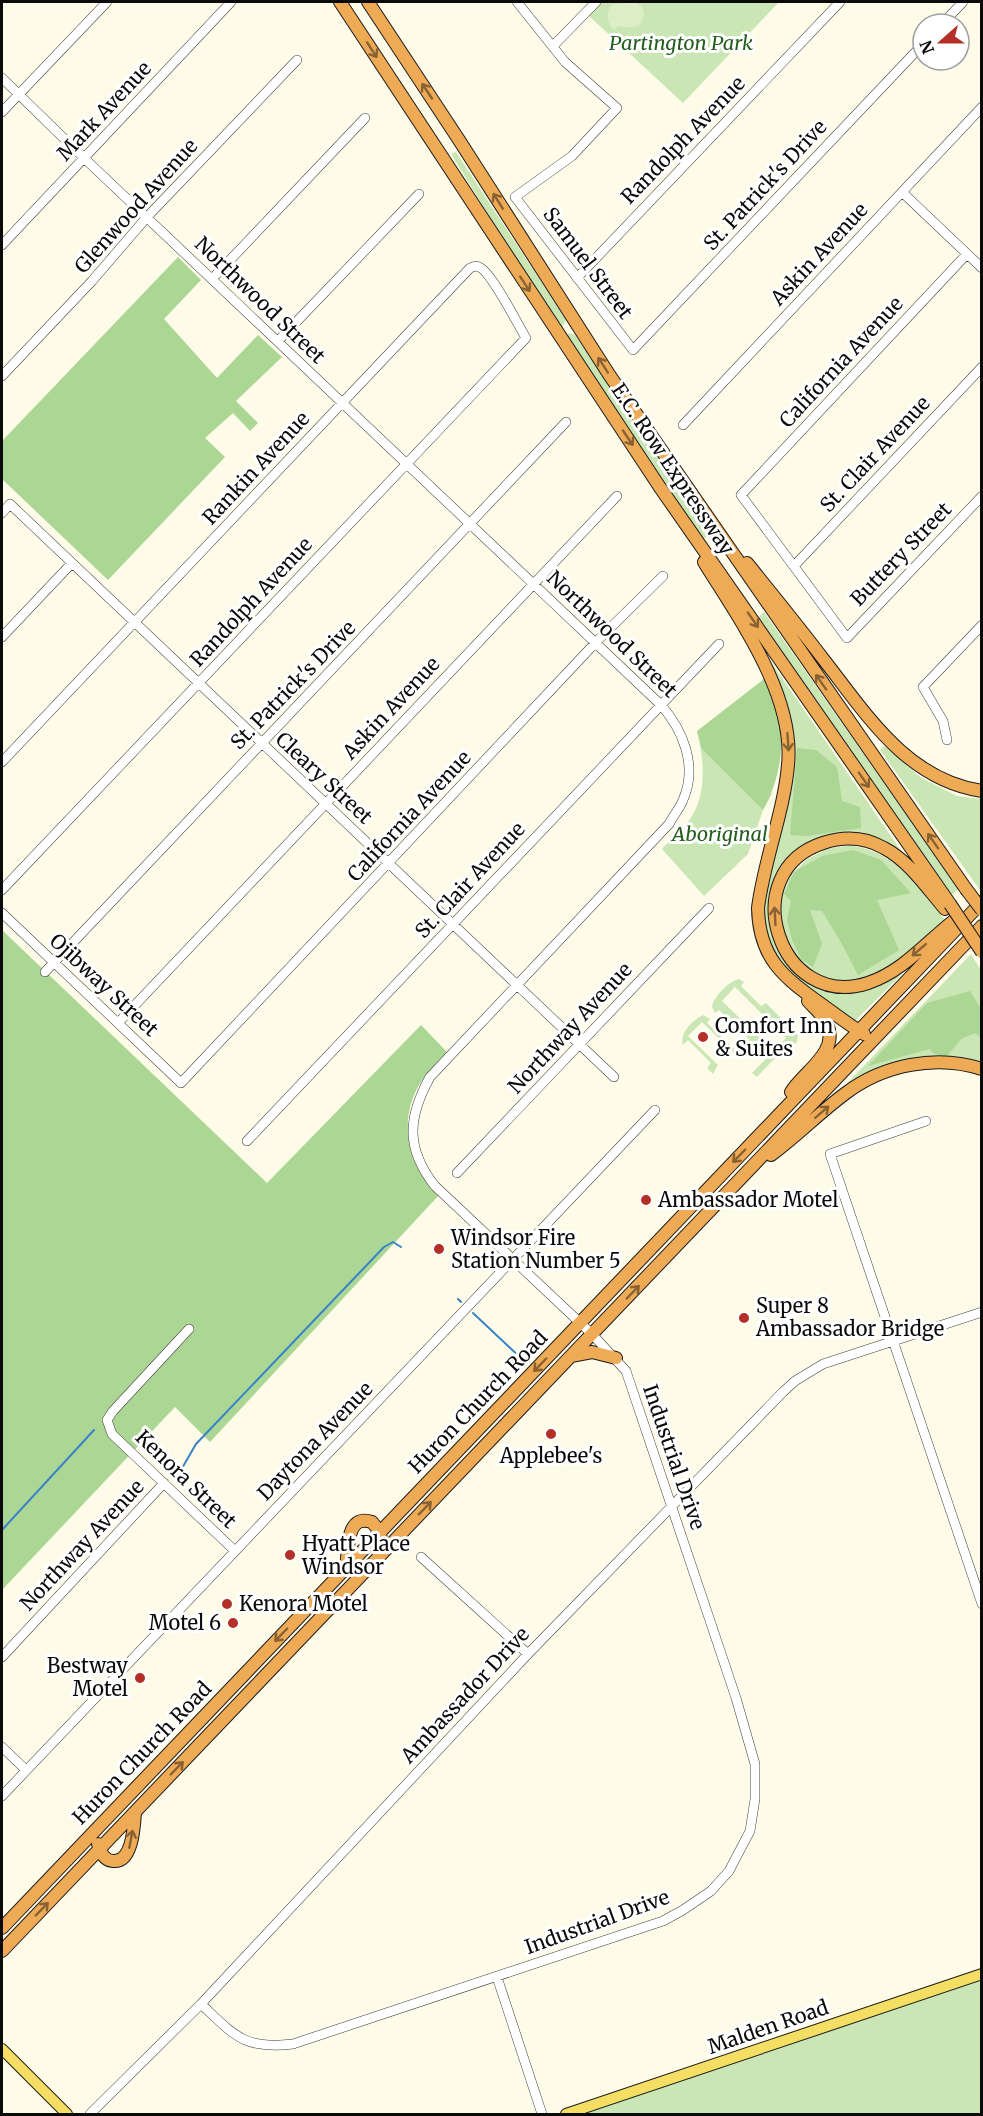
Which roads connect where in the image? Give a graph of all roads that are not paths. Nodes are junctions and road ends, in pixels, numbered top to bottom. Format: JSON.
{"nodes":[{"id":1,"x":107,"y":2,"type":"edge"},
{"id":2,"x":231,"y":2,"type":"edge"},
{"id":3,"x":340,"y":2,"type":"edge"},
{"id":4,"x":368,"y":2,"type":"edge"},
{"id":5,"x":517,"y":2,"type":"edge"},
{"id":6,"x":596,"y":2,"type":"edge"},
{"id":7,"x":840,"y":2,"type":"edge"},
{"id":8,"x":553,"y":46,"type":"junction"},
{"id":9,"x":911,"y":57,"type":"edge"},
{"id":10,"x":297,"y":60,"type":"dead end"},
{"id":11,"x":2,"y":78,"type":"edge"},
{"id":12,"x":19,"y":94,"type":"junction"},
{"id":13,"x":981,"y":107,"type":"edge"},
{"id":14,"x":2,"y":112,"type":"edge"},
{"id":15,"x":365,"y":118,"type":"dead end"},
{"id":16,"x":84,"y":158,"type":"junction"},
{"id":17,"x":902,"y":192,"type":"junction"},
{"id":18,"x":419,"y":194,"type":"dead end"},
{"id":19,"x":147,"y":217,"type":"junction"},
{"id":20,"x":2,"y":245,"type":"edge"},
{"id":21,"x":967,"y":254,"type":"junction"},
{"id":22,"x":981,"y":268,"type":"edge"},
{"id":23,"x":577,"y":278,"type":"junction"},
{"id":24,"x":212,"y":279,"type":"junction"},
{"id":25,"x":526,"y":338,"type":"joint"},
{"id":26,"x":278,"y":341,"type":"junction"},
{"id":27,"x":633,"y":350,"type":"joint"},
{"id":28,"x":981,"y":367,"type":"edge"},
{"id":29,"x":2,"y":376,"type":"edge"},
{"id":30,"x":342,"y":403,"type":"junction"},
{"id":31,"x":566,"y":422,"type":"dead end"},
{"id":32,"x":683,"y":425,"type":"dead end"},
{"id":33,"x":406,"y":464,"type":"junction"},
{"id":34,"x":659,"y":486,"type":"junction"},
{"id":35,"x":617,"y":496,"type":"dead end"},
{"id":36,"x":981,"y":496,"type":"edge"},
{"id":37,"x":692,"y":497,"type":"junction"},
{"id":38,"x":2,"y":513,"type":"edge"},
{"id":39,"x":470,"y":524,"type":"junction"},
{"id":40,"x":72,"y":563,"type":"junction"},
{"id":41,"x":795,"y":565,"type":"junction"},
{"id":42,"x":663,"y":576,"type":"dead end"},
{"id":43,"x":533,"y":584,"type":"junction"},
{"id":44,"x":134,"y":622,"type":"junction"},
{"id":45,"x":980,"y":629,"type":"edge"},
{"id":46,"x":2,"y":637,"type":"edge"},
{"id":47,"x":597,"y":644,"type":"junction"},
{"id":48,"x":719,"y":644,"type":"dead end"},
{"id":49,"x":199,"y":684,"type":"junction"},
{"id":50,"x":661,"y":705,"type":"junction"},
{"id":51,"x":947,"y":740,"type":"dead end"},
{"id":52,"x":262,"y":743,"type":"junction"},
{"id":53,"x":2,"y":762,"type":"edge"},
{"id":54,"x":981,"y":791,"type":"edge"},
{"id":55,"x":325,"y":804,"type":"junction"},
{"id":56,"x":389,"y":864,"type":"junction"},
{"id":57,"x":2,"y":890,"type":"edge"},
{"id":58,"x":948,"y":906,"type":"junction"},
{"id":59,"x":981,"y":906,"type":"edge"},
{"id":60,"x":709,"y":908,"type":"dead end"},
{"id":61,"x":2,"y":913,"type":"edge"},
{"id":62,"x":453,"y":924,"type":"junction"},
{"id":63,"x":981,"y":926,"type":"edge"},
{"id":64,"x":976,"y":934,"type":"edge"},
{"id":65,"x":957,"y":952,"type":"junction"},
{"id":66,"x":981,"y":952,"type":"edge"},
{"id":67,"x":54,"y":962,"type":"junction"},
{"id":68,"x":45,"y":972,"type":"dead end"},
{"id":69,"x":517,"y":985,"type":"junction"},
{"id":70,"x":796,"y":987,"type":"junction"},
{"id":71,"x":118,"y":1023,"type":"junction"},
{"id":72,"x":859,"y":1031,"type":"junction"},
{"id":73,"x":874,"y":1039,"type":"junction"},
{"id":74,"x":579,"y":1045,"type":"junction"},
{"id":75,"x":981,"y":1069,"type":"edge"},
{"id":76,"x":614,"y":1077,"type":"dead end"},
{"id":77,"x":182,"y":1083,"type":"joint"},
{"id":78,"x":656,"y":1110,"type":"dead end"},
{"id":79,"x":780,"y":1114,"type":"junction"},
{"id":80,"x":926,"y":1121,"type":"dead end"},
{"id":81,"x":247,"y":1141,"type":"dead end"},
{"id":82,"x":457,"y":1173,"type":"dead end"},
{"id":83,"x":744,"y":1176,"type":"junction"},
{"id":84,"x":513,"y":1260,"type":"junction"},
{"id":85,"x":981,"y":1312,"type":"edge"},
{"id":86,"x":580,"y":1323,"type":"junction"},
{"id":87,"x":189,"y":1329,"type":"dead end"},
{"id":88,"x":592,"y":1334,"type":"junction"},
{"id":89,"x":893,"y":1341,"type":"junction"},
{"id":90,"x":572,"y":1356,"type":"junction"},
{"id":91,"x":616,"y":1358,"type":"junction"},
{"id":92,"x":164,"y":1483,"type":"junction"},
{"id":93,"x":671,"y":1506,"type":"junction"},
{"id":94,"x":380,"y":1532,"type":"junction"},
{"id":95,"x":235,"y":1551,"type":"junction"},
{"id":96,"x":422,"y":1557,"type":"dead end"},
{"id":97,"x":370,"y":1566,"type":"junction"},
{"id":98,"x":345,"y":1568,"type":"junction"},
{"id":99,"x":981,"y":1604,"type":"edge"},
{"id":100,"x":528,"y":1654,"type":"junction"},
{"id":101,"x":2,"y":1657,"type":"edge"},
{"id":102,"x":2,"y":1747,"type":"edge"},
{"id":103,"x":26,"y":1770,"type":"junction"},
{"id":104,"x":2,"y":1796,"type":"edge"},
{"id":105,"x":135,"y":1812,"type":"junction"},
{"id":106,"x":94,"y":1831,"type":"junction"},
{"id":107,"x":100,"y":1848,"type":"junction"},
{"id":108,"x":2,"y":1928,"type":"edge"},
{"id":109,"x":2,"y":1951,"type":"edge"},
{"id":110,"x":981,"y":1974,"type":"edge"},
{"id":111,"x":497,"y":1977,"type":"junction"},
{"id":112,"x":201,"y":2004,"type":"junction"},
{"id":113,"x":2,"y":2049,"type":"edge"},
{"id":114,"x":67,"y":2115,"type":"edge"},
{"id":115,"x":90,"y":2115,"type":"edge"},
{"id":116,"x":542,"y":2115,"type":"edge"},
{"id":117,"x":566,"y":2115,"type":"edge"}],
"edges":[{"from":1,"to":12,"type":"street"},
{"from":2,"to":16,"type":"street","name":"Mark Avenue"},
{"from":3,"to":34,"type":"highway","name":"E.C. Row Expressway","one_way":true},
{"from":37,"to":4,"type":"highway","name":"E.C. Row Expressway","one_way":true},
{"from":5,"to":8,"type":"street"},
{"from":6,"to":8,"type":"street"},
{"from":7,"to":23,"type":"street","name":"Randolph Avenue"},
{"from":8,"to":23,"type":"street","name":"Samuel Street"},
{"from":9,"to":27,"type":"street","name":"St. Patrick's Drive"},
{"from":10,"to":19,"type":"street","name":"Glenwood Avenue"},
{"from":11,"to":12,"type":"street","name":"Northwood Street"},
{"from":12,"to":14,"type":"street"},
{"from":12,"to":16,"type":"street","name":"Northwood Street"},
{"from":13,"to":17,"type":"street","name":"Askin Avenue"},
{"from":15,"to":24,"type":"street"},
{"from":16,"to":19,"type":"street","name":"Northwood Street"},
{"from":16,"to":20,"type":"street","name":"Mark Avenue"},
{"from":17,"to":21,"type":"street"},
{"from":17,"to":32,"type":"street","name":"Askin Avenue"},
{"from":18,"to":26,"type":"street"},
{"from":19,"to":24,"type":"street","name":"Northwood Street"},
{"from":19,"to":29,"type":"street","name":"Glenwood Avenue"},
{"from":21,"to":22,"type":"street"},
{"from":21,"to":41,"type":"street","name":"California Avenue"},
{"from":23,"to":27,"type":"street","name":"Samuel Street"},
{"from":24,"to":26,"type":"street","name":"Northwood Street"},
{"from":25,"to":30,"type":"street","name":"Rankin Avenue"},
{"from":25,"to":33,"type":"street","name":"Randolph Avenue"},
{"from":26,"to":30,"type":"street","name":"Northwood Street"},
{"from":28,"to":41,"type":"street","name":"St. Clair Avenue"},
{"from":30,"to":33,"type":"street","name":"Northwood Street"},
{"from":30,"to":44,"type":"street","name":"Rankin Avenue"},
{"from":31,"to":39,"type":"street","name":"St. Patrick's Drive"},
{"from":33,"to":39,"type":"street","name":"Northwood Street"},
{"from":33,"to":49,"type":"street","name":"Randolph Avenue"},
{"from":34,"to":58,"type":"highway","name":"E.C. Row Expressway","one_way":true},
{"from":34,"to":70,"type":"highway","one_way":true},
{"from":35,"to":43,"type":"street","name":"Askin Avenue"},
{"from":36,"to":41,"type":"street","name":"Buttery Street"},
{"from":37,"to":54,"type":"highway"},
{"from":59,"to":37,"type":"highway","name":"E.C. Row Expressway","one_way":true,"bridge":true},
{"from":38,"to":40,"type":"street","name":"Cleary Street"},
{"from":39,"to":43,"type":"street","name":"Northwood Street"},
{"from":39,"to":52,"type":"street","name":"St. Patrick's Drive"},
{"from":40,"to":44,"type":"street","name":"Cleary Street"},
{"from":40,"to":46,"type":"street"},
{"from":42,"to":47,"type":"street","name":"California Avenue"},
{"from":43,"to":47,"type":"street","name":"Northwood Street"},
{"from":43,"to":55,"type":"street","name":"Askin Avenue"},
{"from":44,"to":49,"type":"street","name":"Cleary Street"},
{"from":44,"to":53,"type":"street","name":"Rankin Avenue"},
{"from":45,"to":51,"type":"street"},
{"from":47,"to":50,"type":"street","name":"Northwood Street"},
{"from":47,"to":56,"type":"street","name":"California Avenue"},
{"from":48,"to":50,"type":"street","name":"St. Clair Avenue"},
{"from":49,"to":52,"type":"street","name":"Cleary Street"},
{"from":49,"to":57,"type":"street","name":"Randolph Avenue"},
{"from":50,"to":62,"type":"street","name":"St. Clair Avenue"},
{"from":50,"to":69,"type":"street","name":"Northwood Street"},
{"from":52,"to":55,"type":"street","name":"Cleary Street"},
{"from":52,"to":67,"type":"street","name":"St. Patrick's Drive"},
{"from":55,"to":56,"type":"street","name":"Cleary Street"},
{"from":55,"to":71,"type":"street","name":"Askin Avenue"},
{"from":56,"to":62,"type":"street","name":"Cleary Street"},
{"from":56,"to":77,"type":"street","name":"California Avenue"},
{"from":59,"to":58,"type":"highway","one_way":true},
{"from":58,"to":64,"type":"highway","name":"E.C. Row Expressway","bridge":true},
{"from":59,"to":72,"type":"highway","name":"Huron Church Road"},
{"from":60,"to":74,"type":"street","name":"Northway Avenue"},
{"from":61,"to":67,"type":"street","name":"Ojibway Street"},
{"from":62,"to":69,"type":"street","name":"Cleary Street"},
{"from":62,"to":81,"type":"street","name":"St. Clair Avenue"},
{"from":63,"to":65,"type":"highway","name":"Huron Church Road"},
{"from":64,"to":65,"type":"highway"},
{"from":64,"to":66,"type":"highway","name":"E.C. Row Expressway","bridge":true},
{"from":65,"to":73,"type":"highway","name":"Huron Church Road"},
{"from":67,"to":68,"type":"street","name":"St. Patrick's Drive"},
{"from":67,"to":71,"type":"street","name":"Ojibway Street"},
{"from":69,"to":74,"type":"street","name":"Cleary Street"},
{"from":69,"to":84,"type":"street","name":"Northwood Street"},
{"from":70,"to":72,"type":"highway"},
{"from":70,"to":79,"type":"highway"},
{"from":71,"to":77,"type":"street","name":"Ojibway Street"},
{"from":72,"to":73,"type":"highway"},
{"from":72,"to":79,"type":"highway","name":"Huron Church Road"},
{"from":73,"to":83,"type":"highway","name":"Huron Church Road"},
{"from":74,"to":76,"type":"street","name":"Cleary Street"},
{"from":74,"to":82,"type":"street","name":"Northway Avenue"},
{"from":83,"to":75,"type":"highway","one_way":true},
{"from":78,"to":84,"type":"street","name":"Daytona Avenue"},
{"from":79,"to":86,"type":"highway","name":"Huron Church Road","one_way":true},
{"from":80,"to":89,"type":"street"},
{"from":88,"to":83,"type":"highway","name":"Huron Church Road","one_way":true},
{"from":84,"to":86,"type":"street","name":"Northwood Street"},
{"from":84,"to":95,"type":"street","name":"Daytona Avenue"},
{"from":85,"to":89,"type":"street","name":"Ambassador Drive"},
{"from":86,"to":88,"type":"street","name":"Northwood Street"},
{"from":86,"to":94,"type":"highway","name":"Huron Church Road","one_way":true},
{"from":87,"to":92,"type":"street","name":"Kenora Street"},
{"from":88,"to":90,"type":"highway","name":"Huron Church Road"},
{"from":88,"to":91,"type":"street","name":"Industrial Drive"},
{"from":89,"to":93,"type":"street","name":"Ambassador Drive"},
{"from":89,"to":99,"type":"street"},
{"from":90,"to":91,"type":"highway"},
{"from":97,"to":90,"type":"highway","name":"Huron Church Road","one_way":true},
{"from":91,"to":93,"type":"street","name":"Industrial Drive"},
{"from":92,"to":95,"type":"street","name":"Kenora Street"},
{"from":92,"to":101,"type":"street","name":"Northway Avenue"},
{"from":93,"to":100,"type":"street","name":"Ambassador Drive"},
{"from":93,"to":111,"type":"street","name":"Industrial Drive"},
{"from":94,"to":97,"type":"highway"},
{"from":94,"to":98,"type":"highway","name":"Huron Church Road"},
{"from":94,"to":98,"type":"highway"},
{"from":95,"to":103,"type":"street","name":"Daytona Avenue"},
{"from":96,"to":100,"type":"street"},
{"from":105,"to":97,"type":"highway","name":"Huron Church Road","one_way":true},
{"from":98,"to":106,"type":"highway","name":"Huron Church Road","one_way":true},
{"from":100,"to":112,"type":"street","name":"Ambassador Drive"},
{"from":102,"to":103,"type":"street"},
{"from":103,"to":104,"type":"street","name":"Daytona Avenue"},
{"from":105,"to":107,"type":"highway","name":"Huron Church Road"},
{"from":107,"to":105,"type":"highway","one_way":true},
{"from":106,"to":107,"type":"highway"},
{"from":106,"to":108,"type":"highway","name":"Huron Church Road"},
{"from":109,"to":107,"type":"highway","name":"Huron Church Road","one_way":true},
{"from":110,"to":117,"type":"main road","name":"Malden Road"},
{"from":111,"to":112,"type":"street","name":"Industrial Drive"},
{"from":111,"to":116,"type":"street"},
{"from":112,"to":115,"type":"street","name":"Ambassador Drive"},
{"from":113,"to":114,"type":"main road"}]}
